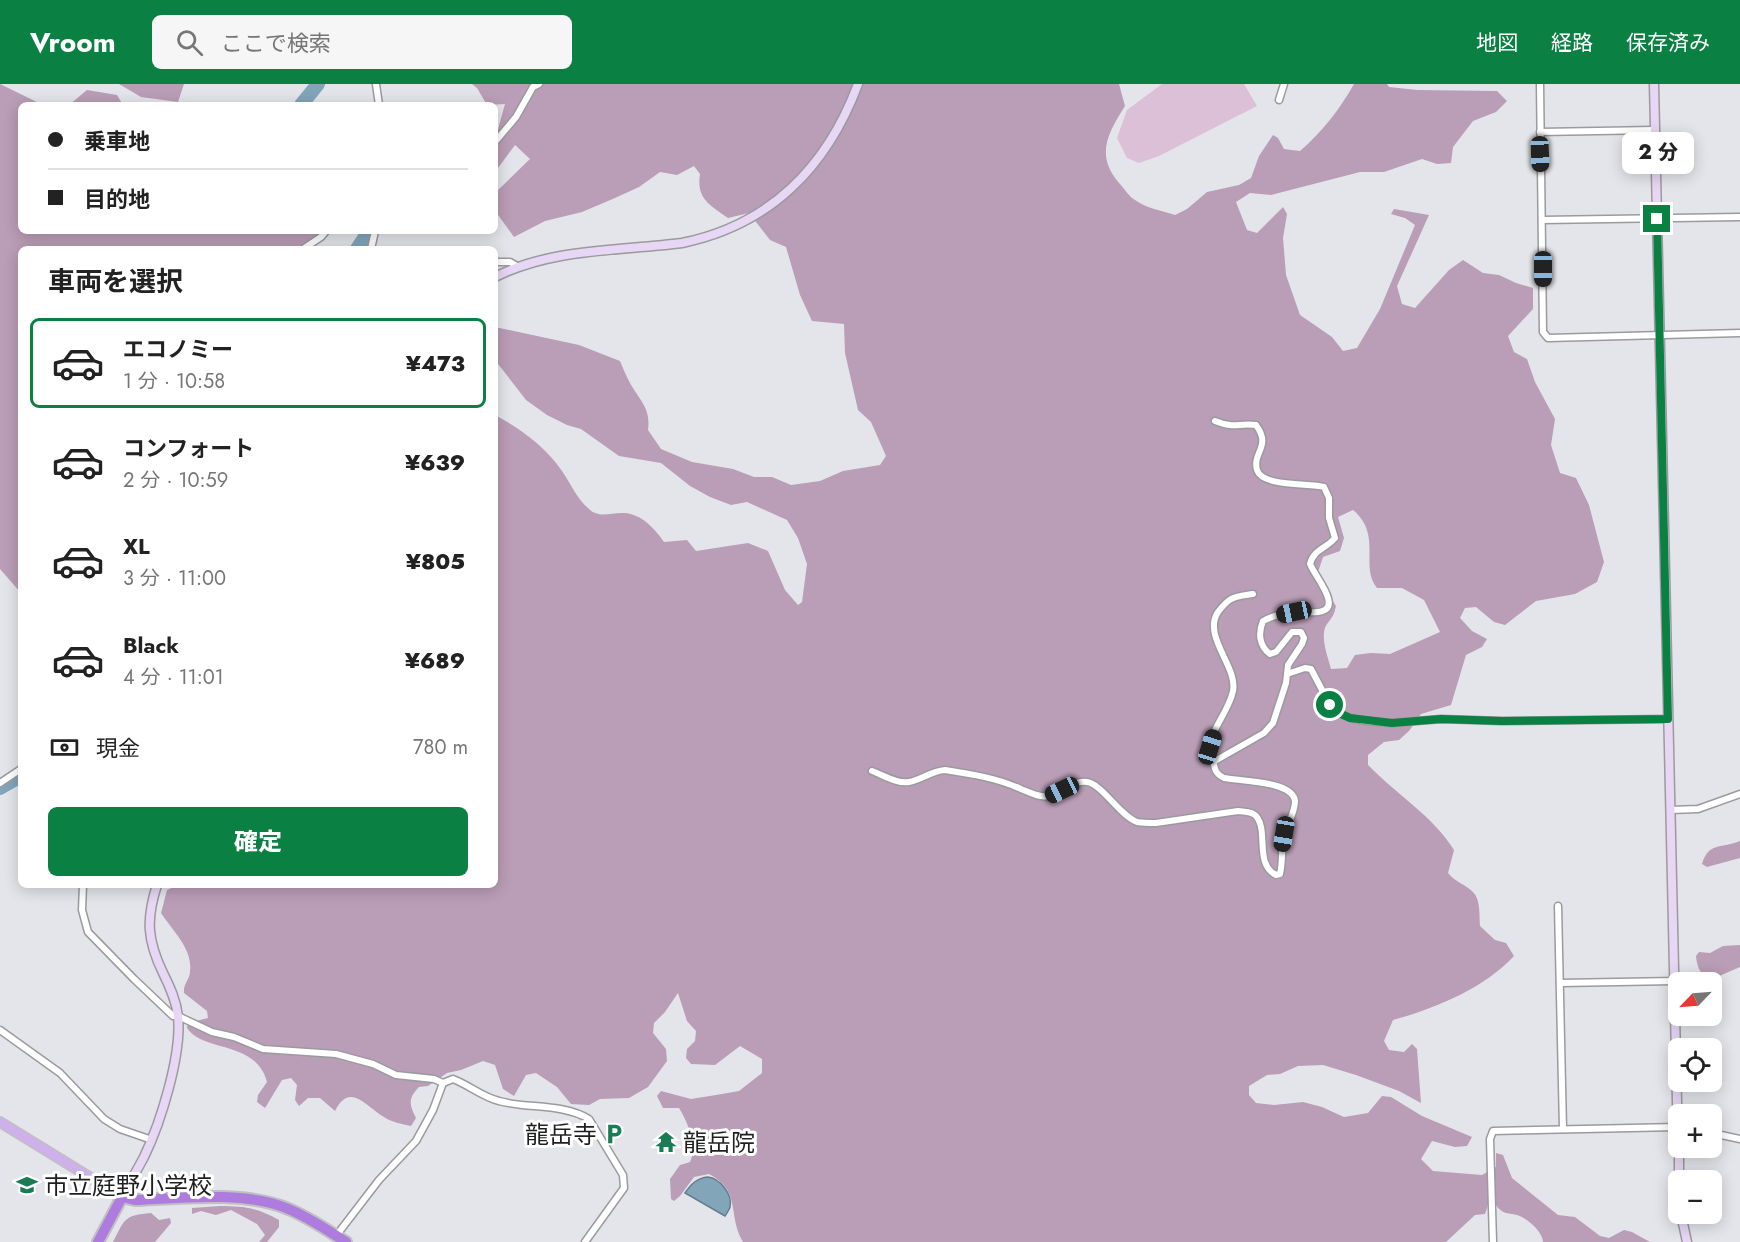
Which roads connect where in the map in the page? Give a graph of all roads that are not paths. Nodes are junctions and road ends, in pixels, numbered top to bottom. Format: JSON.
{"nodes":[{"id":1,"x":376,"y":84,"type":"edge"},
{"id":2,"x":539,"y":84,"type":"edge"},
{"id":3,"x":858,"y":84,"type":"edge"},
{"id":4,"x":1284,"y":84,"type":"edge"},
{"id":5,"x":1540,"y":84,"type":"edge"},
{"id":6,"x":1654,"y":84,"type":"edge"},
{"id":7,"x":1279,"y":100,"type":"dead end"},
{"id":8,"x":379,"y":102,"type":"edge"},
{"id":9,"x":1655,"y":130,"type":"junction"},
{"id":10,"x":1540,"y":132,"type":"junction"},
{"id":11,"x":498,"y":138,"type":"edge"},
{"id":12,"x":1740,"y":217,"type":"edge"},
{"id":13,"x":1657,"y":219,"type":"junction"},
{"id":14,"x":1542,"y":220,"type":"junction"},
{"id":15,"x":324,"y":234,"type":"edge"},
{"id":16,"x":308,"y":246,"type":"edge"},
{"id":17,"x":498,"y":262,"type":"edge"},
{"id":18,"x":517,"y":266,"type":"junction"},
{"id":19,"x":498,"y":276,"type":"edge"},
{"id":20,"x":1740,"y":333,"type":"edge"},
{"id":21,"x":1659,"y":334,"type":"junction"},
{"id":22,"x":1215,"y":421,"type":"dead end"},
{"id":23,"x":1253,"y":594,"type":"dead end"},
{"id":24,"x":1287,"y":674,"type":"junction"},
{"id":25,"x":1668,"y":719,"type":"junction"},
{"id":26,"x":1214,"y":762,"type":"junction"},
{"id":27,"x":18,"y":771,"type":"edge"},
{"id":28,"x":872,"y":771,"type":"dead end"},
{"id":29,"x":0,"y":783,"type":"edge"},
{"id":30,"x":1740,"y":794,"type":"edge"},
{"id":31,"x":1671,"y":810,"type":"junction"},
{"id":32,"x":83,"y":888,"type":"edge"},
{"id":33,"x":156,"y":888,"type":"edge"},
{"id":34,"x":1558,"y":906,"type":"dead end"},
{"id":35,"x":1675,"y":972,"type":"edge"},
{"id":36,"x":1668,"y":981,"type":"edge"},
{"id":37,"x":1560,"y":983,"type":"junction"},
{"id":38,"x":178,"y":1016,"type":"junction"},
{"id":39,"x":1676,"y":1026,"type":"edge"},
{"id":40,"x":0,"y":1030,"type":"edge"},
{"id":41,"x":443,"y":1083,"type":"junction"},
{"id":42,"x":1678,"y":1104,"type":"edge"},
{"id":43,"x":0,"y":1122,"type":"edge"},
{"id":44,"x":1668,"y":1127,"type":"edge"},
{"id":45,"x":1563,"y":1129,"type":"junction"},
{"id":46,"x":1722,"y":1135,"type":"edge"},
{"id":47,"x":1740,"y":1139,"type":"edge"},
{"id":48,"x":152,"y":1140,"type":"junction"},
{"id":49,"x":122,"y":1197,"type":"junction"},
{"id":50,"x":1683,"y":1224,"type":"edge"},
{"id":51,"x":341,"y":1239,"type":"edge"},
{"id":52,"x":98,"y":1242,"type":"edge"},
{"id":53,"x":585,"y":1242,"type":"edge"},
{"id":54,"x":1493,"y":1242,"type":"edge"},
{"id":55,"x":1687,"y":1242,"type":"edge"}],
"edges":[{"from":1,"to":8,"type":"street"},
{"from":2,"to":11,"type":"street"},
{"from":3,"to":18,"type":"street"},
{"from":4,"to":7,"type":"street"},
{"from":5,"to":10,"type":"street"},
{"from":6,"to":9,"type":"street"},
{"from":9,"to":10,"type":"street"},
{"from":9,"to":13,"type":"street"},
{"from":10,"to":14,"type":"street"},
{"from":12,"to":13,"type":"street"},
{"from":13,"to":14,"type":"street"},
{"from":13,"to":21,"type":"street"},
{"from":14,"to":21,"type":"street"},
{"from":15,"to":16,"type":"street"},
{"from":17,"to":18,"type":"street"},
{"from":18,"to":19,"type":"street"},
{"from":20,"to":21,"type":"street"},
{"from":21,"to":25,"type":"street"},
{"from":22,"to":24,"type":"street"},
{"from":23,"to":26,"type":"street"},
{"from":24,"to":25,"type":"street"},
{"from":24,"to":26,"type":"street"},
{"from":25,"to":31,"type":"street"},
{"from":26,"to":28,"type":"street"},
{"from":27,"to":29,"type":"street"},
{"from":30,"to":31,"type":"street"},
{"from":31,"to":35,"type":"street"},
{"from":32,"to":38,"type":"street"},
{"from":33,"to":38,"type":"street"},
{"from":34,"to":37,"type":"street"},
{"from":36,"to":37,"type":"street"},
{"from":37,"to":45,"type":"street"},
{"from":38,"to":41,"type":"street"},
{"from":38,"to":48,"type":"street"},
{"from":39,"to":42,"type":"street"},
{"from":40,"to":48,"type":"street"},
{"from":41,"to":51,"type":"street"},
{"from":41,"to":53,"type":"street"},
{"from":43,"to":49,"type":"main road"},
{"from":44,"to":45,"type":"street"},
{"from":45,"to":54,"type":"street"},
{"from":46,"to":47,"type":"street"},
{"from":48,"to":49,"type":"street"},
{"from":49,"to":51,"type":"highway"},
{"from":49,"to":52,"type":"highway"},
{"from":50,"to":55,"type":"street"}]}
